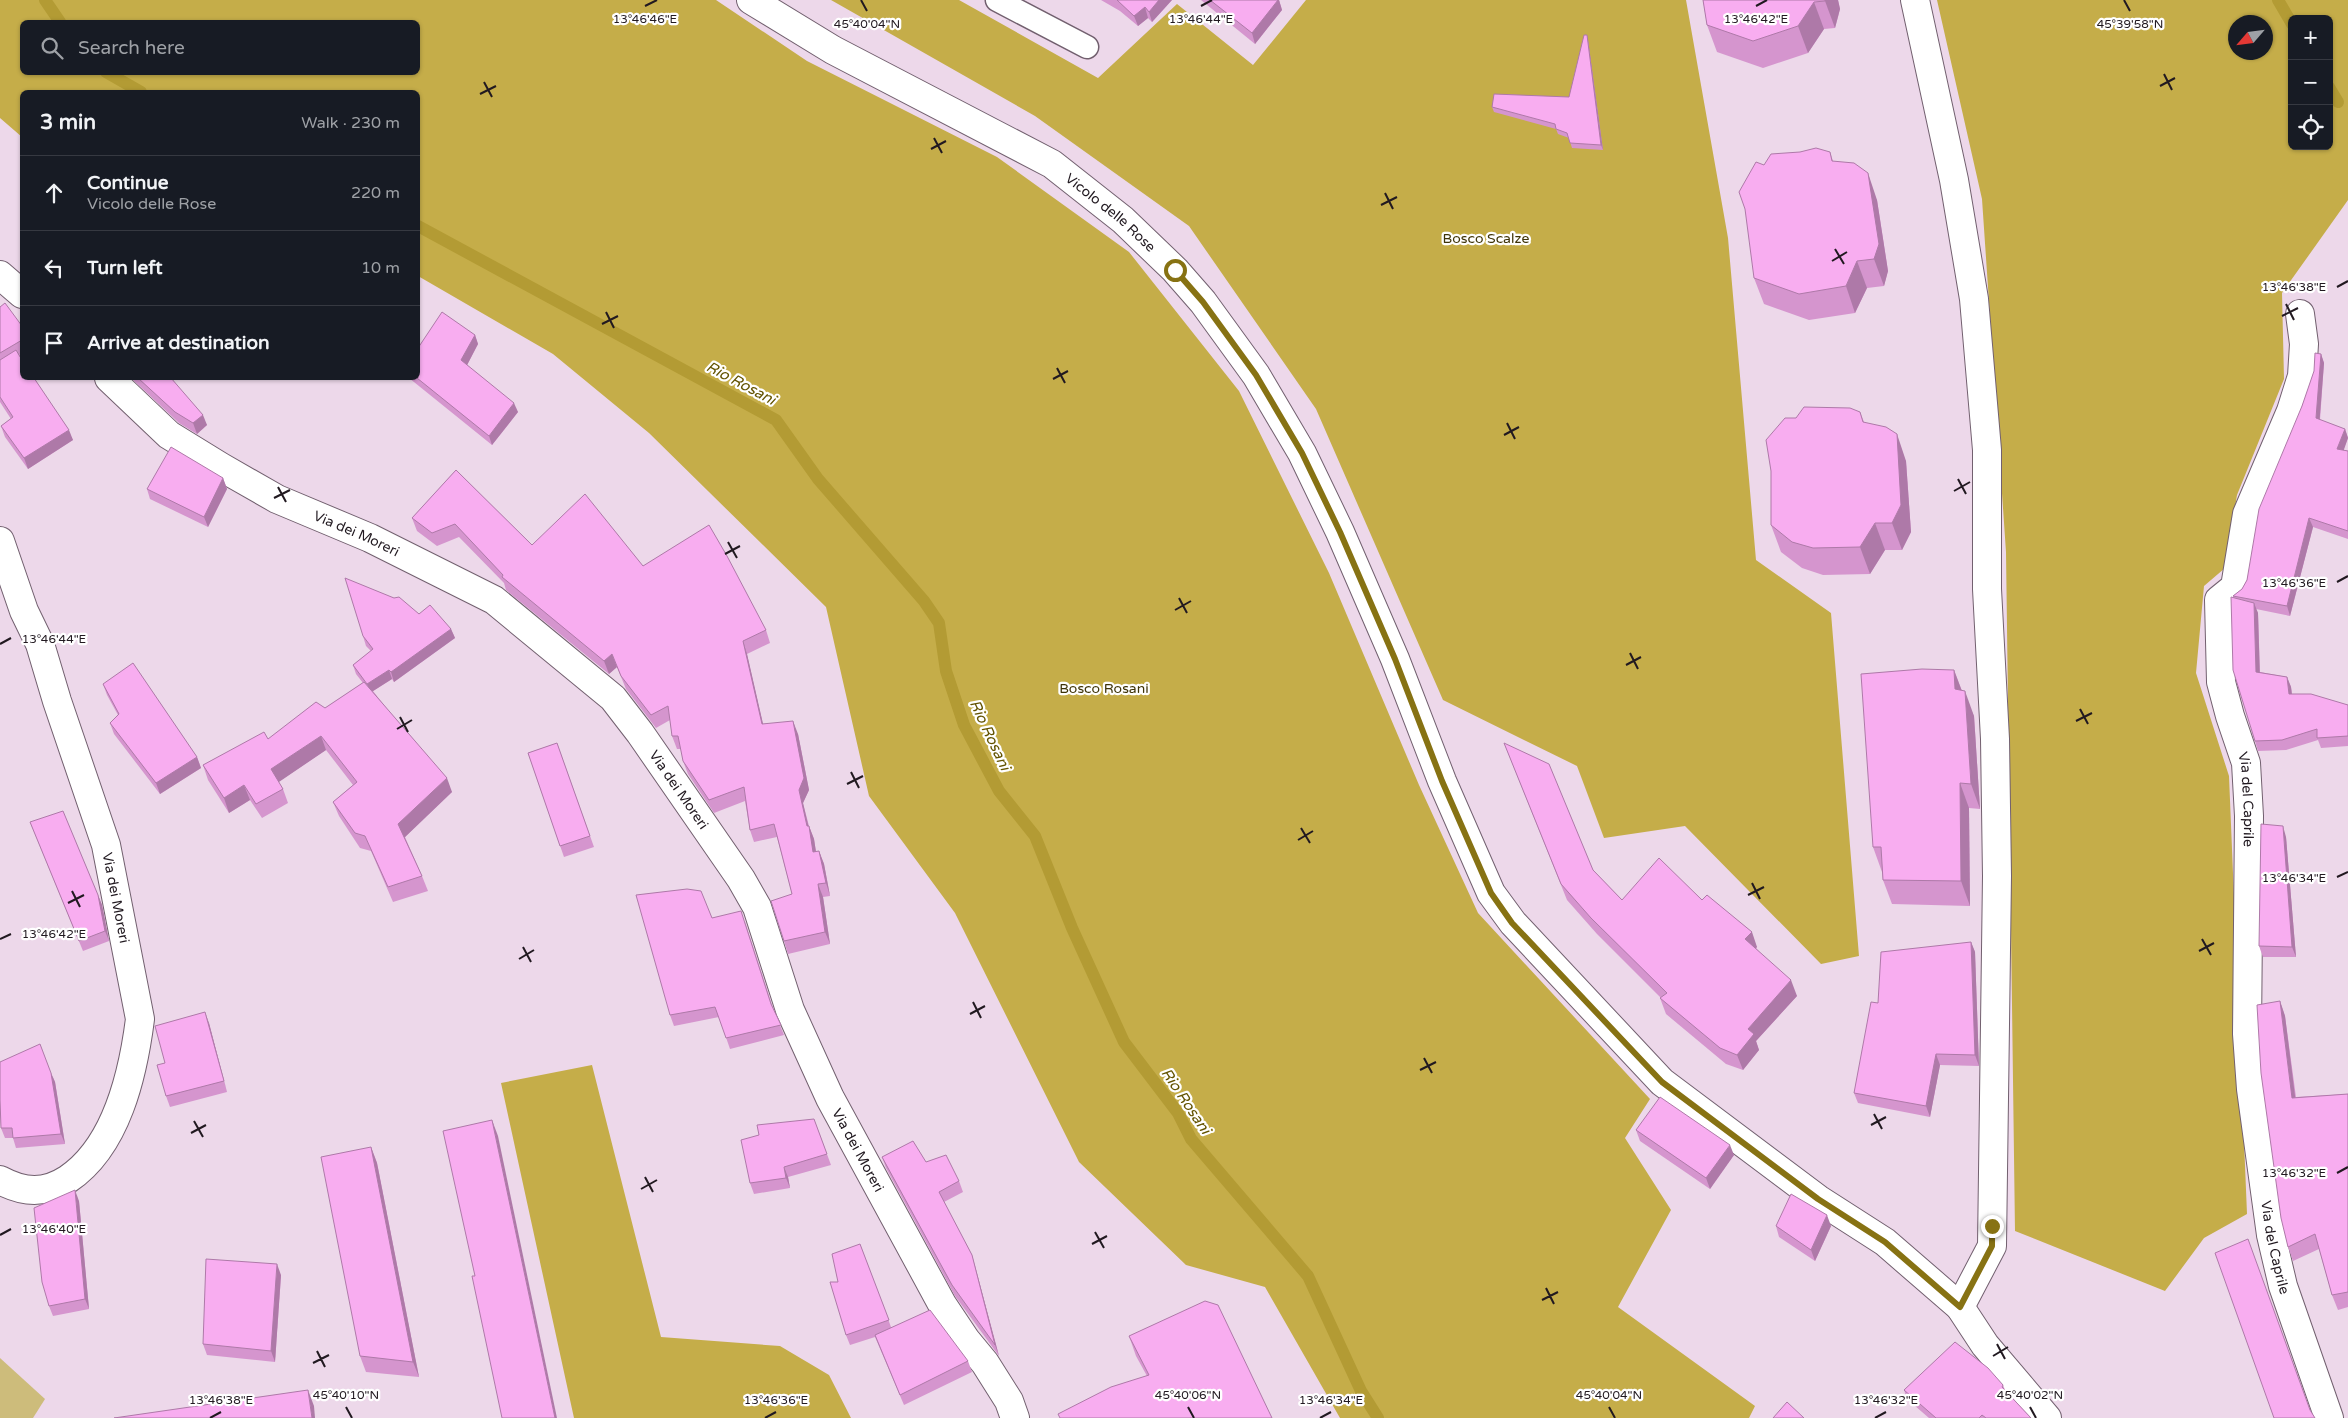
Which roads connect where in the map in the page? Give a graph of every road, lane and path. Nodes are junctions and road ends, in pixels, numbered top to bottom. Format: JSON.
{"nodes":[{"id":1,"x":750,"y":0,"type":"edge"},
{"id":2,"x":996,"y":0,"type":"edge"},
{"id":3,"x":1915,"y":0,"type":"edge"},
{"id":4,"x":1087,"y":47,"type":"dead end"},
{"id":5,"x":0,"y":275,"type":"edge"},
{"id":6,"x":20,"y":292,"type":"edge"},
{"id":7,"x":2300,"y":314,"type":"dead end"},
{"id":8,"x":111,"y":380,"type":"edge"},
{"id":9,"x":0,"y":541,"type":"edge"},
{"id":10,"x":0,"y":1180,"type":"edge"},
{"id":11,"x":1960,"y":1307,"type":"junction"},
{"id":12,"x":1015,"y":1418,"type":"edge"},
{"id":13,"x":2047,"y":1418,"type":"edge"},
{"id":14,"x":2329,"y":1418,"type":"edge"}],
"edges":[{"from":1,"to":11,"type":"street","name":"Vicolo delle Rose"},
{"from":2,"to":4,"type":"lane"},
{"from":3,"to":11,"type":"street"},
{"from":5,"to":6,"type":"street"},
{"from":7,"to":14,"type":"street","name":"Via del Caprile"},
{"from":8,"to":12,"type":"street","name":"Via dei Moreri"},
{"from":9,"to":10,"type":"street","name":"Via dei Moreri"},
{"from":11,"to":13,"type":"street","name":"Vicolo delle Rose"}]}
